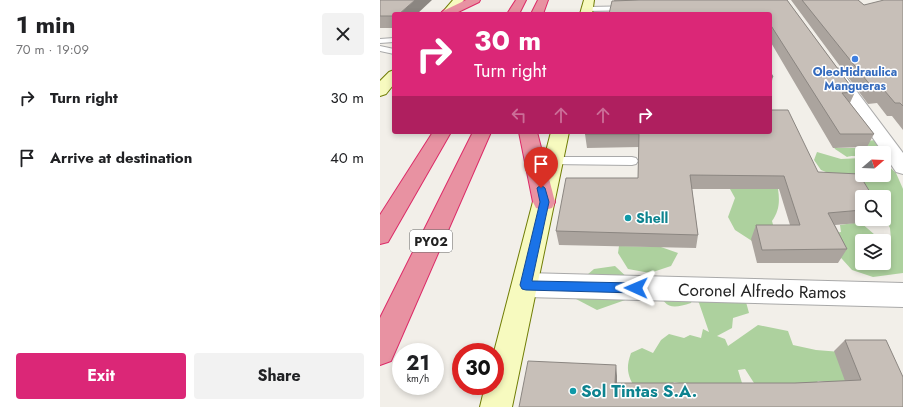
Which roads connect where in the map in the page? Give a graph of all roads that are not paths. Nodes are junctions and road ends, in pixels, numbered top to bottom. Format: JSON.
{"nodes":[{"id":1,"x":458,"y":0,"type":"edge"},
{"id":2,"x":476,"y":0,"type":"edge"},
{"id":3,"x":521,"y":0,"type":"edge"},
{"id":4,"x":543,"y":0,"type":"edge"},
{"id":5,"x":648,"y":0,"type":"edge"},
{"id":6,"x":588,"y":8,"type":"edge"},
{"id":7,"x":449,"y":12,"type":"edge"},
{"id":8,"x":451,"y":12,"type":"edge"},
{"id":9,"x":514,"y":12,"type":"edge"},
{"id":10,"x":537,"y":12,"type":"edge"},
{"id":11,"x":392,"y":40,"type":"edge"},
{"id":12,"x":380,"y":41,"type":"edge"},
{"id":13,"x":380,"y":48,"type":"edge"},
{"id":14,"x":392,"y":51,"type":"edge"},
{"id":15,"x":827,"y":62,"type":"edge"},
{"id":16,"x":392,"y":77,"type":"edge"},
{"id":17,"x":380,"y":91,"type":"edge"},
{"id":18,"x":441,"y":134,"type":"edge"},
{"id":19,"x":481,"y":134,"type":"edge"},
{"id":20,"x":528,"y":134,"type":"edge"},
{"id":21,"x":560,"y":134,"type":"edge"},
{"id":22,"x":554,"y":161,"type":"junction"},
{"id":23,"x":632,"y":161,"type":"dead end"},
{"id":24,"x":903,"y":168,"type":"edge"},
{"id":25,"x":544,"y":202,"type":"junction"},
{"id":26,"x":380,"y":235,"type":"edge"},
{"id":27,"x":526,"y":285,"type":"junction"},
{"id":28,"x":903,"y":295,"type":"edge"},
{"id":29,"x":380,"y":350,"type":"edge"},
{"id":30,"x":496,"y":407,"type":"edge"}],
"edges":[{"from":1,"to":7,"type":"street"},
{"from":2,"to":8,"type":"highway"},
{"from":3,"to":9,"type":"highway"},
{"from":4,"to":10,"type":"highway"},
{"from":5,"to":6,"type":"lane"},
{"from":11,"to":12,"type":"lane"},
{"from":13,"to":14,"type":"lane"},
{"from":15,"to":24,"type":"street"},
{"from":16,"to":17,"type":"street"},
{"from":18,"to":26,"type":"highway"},
{"from":19,"to":29,"type":"highway","number":"PY02"},
{"from":20,"to":25,"type":"highway"},
{"from":21,"to":22,"type":"street"},
{"from":22,"to":23,"type":"lane"},
{"from":22,"to":25,"type":"street"},
{"from":25,"to":27,"type":"street"},
{"from":27,"to":28,"type":"street","name":"Coronel Alfredo Ramos"},
{"from":27,"to":30,"type":"street"}]}
